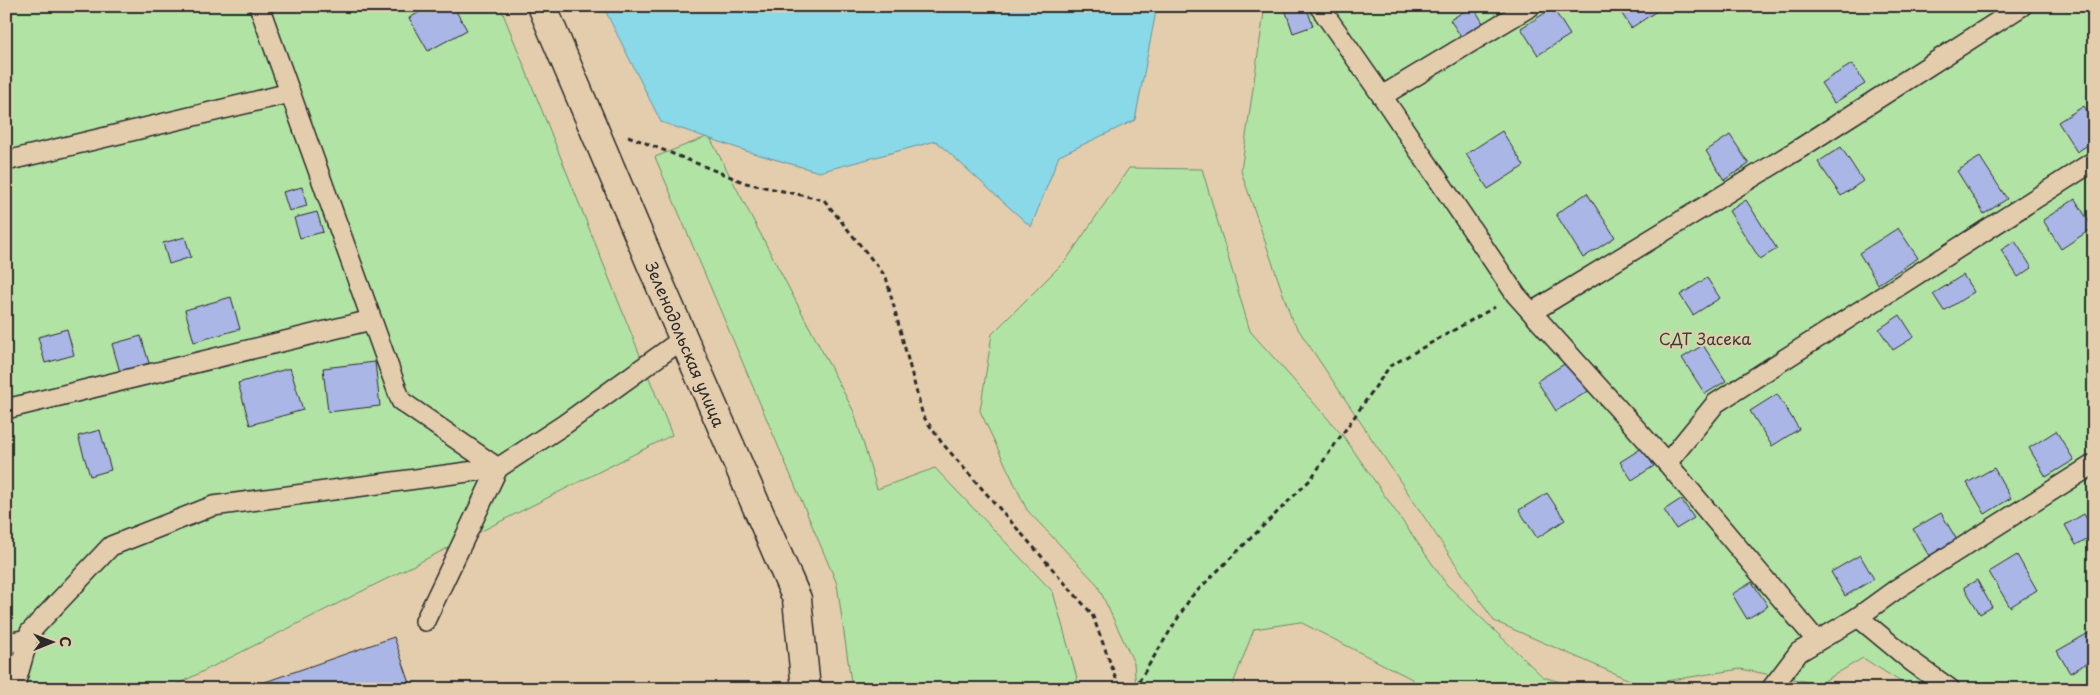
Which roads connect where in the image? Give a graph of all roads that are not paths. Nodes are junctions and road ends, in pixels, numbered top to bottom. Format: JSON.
{"nodes":[{"id":1,"x":259,"y":6,"type":"edge"},
{"id":2,"x":542,"y":6,"type":"edge"},
{"id":3,"x":1320,"y":6,"type":"edge"},
{"id":4,"x":1531,"y":6,"type":"edge"},
{"id":5,"x":2022,"y":6,"type":"edge"},
{"id":6,"x":290,"y":93,"type":"junction"},
{"id":7,"x":1382,"y":96,"type":"junction"},
{"id":8,"x":6,"y":161,"type":"edge"},
{"id":9,"x":2094,"y":162,"type":"edge"},
{"id":10,"x":1532,"y":312,"type":"junction"},
{"id":11,"x":372,"y":320,"type":"junction"},
{"id":12,"x":684,"y":338,"type":"junction"},
{"id":13,"x":6,"y":409,"type":"edge"},
{"id":14,"x":1667,"y":463,"type":"junction"},
{"id":15,"x":2094,"y":464,"type":"edge"},
{"id":16,"x":498,"y":468,"type":"junction"},
{"id":17,"x":1858,"y":617,"type":"junction"},
{"id":18,"x":425,"y":621,"type":"dead end"},
{"id":19,"x":28,"y":639,"type":"junction"},
{"id":20,"x":1817,"y":641,"type":"junction"},
{"id":21,"x":6,"y":643,"type":"edge"},
{"id":22,"x":14,"y":689,"type":"edge"},
{"id":23,"x":806,"y":689,"type":"edge"},
{"id":24,"x":1771,"y":689,"type":"edge"},
{"id":25,"x":1950,"y":689,"type":"edge"}],
"edges":[{"from":1,"to":6,"type":"lane"},
{"from":2,"to":12,"type":"street","name":"Зеленодольская улица"},
{"from":3,"to":7,"type":"lane"},
{"from":4,"to":7,"type":"lane"},
{"from":5,"to":10,"type":"lane"},
{"from":6,"to":8,"type":"lane"},
{"from":6,"to":11,"type":"lane"},
{"from":7,"to":10,"type":"lane"},
{"from":9,"to":14,"type":"lane"},
{"from":10,"to":14,"type":"lane"},
{"from":11,"to":13,"type":"lane"},
{"from":11,"to":16,"type":"lane"},
{"from":12,"to":16,"type":"lane"},
{"from":12,"to":23,"type":"street","name":"Зеленодольская улица"},
{"from":14,"to":20,"type":"lane"},
{"from":15,"to":17,"type":"lane"},
{"from":16,"to":18,"type":"lane"},
{"from":16,"to":19,"type":"lane"},
{"from":17,"to":20,"type":"lane"},
{"from":17,"to":25,"type":"lane"},
{"from":19,"to":21,"type":"lane"},
{"from":19,"to":22,"type":"lane"},
{"from":20,"to":24,"type":"lane"}]}
